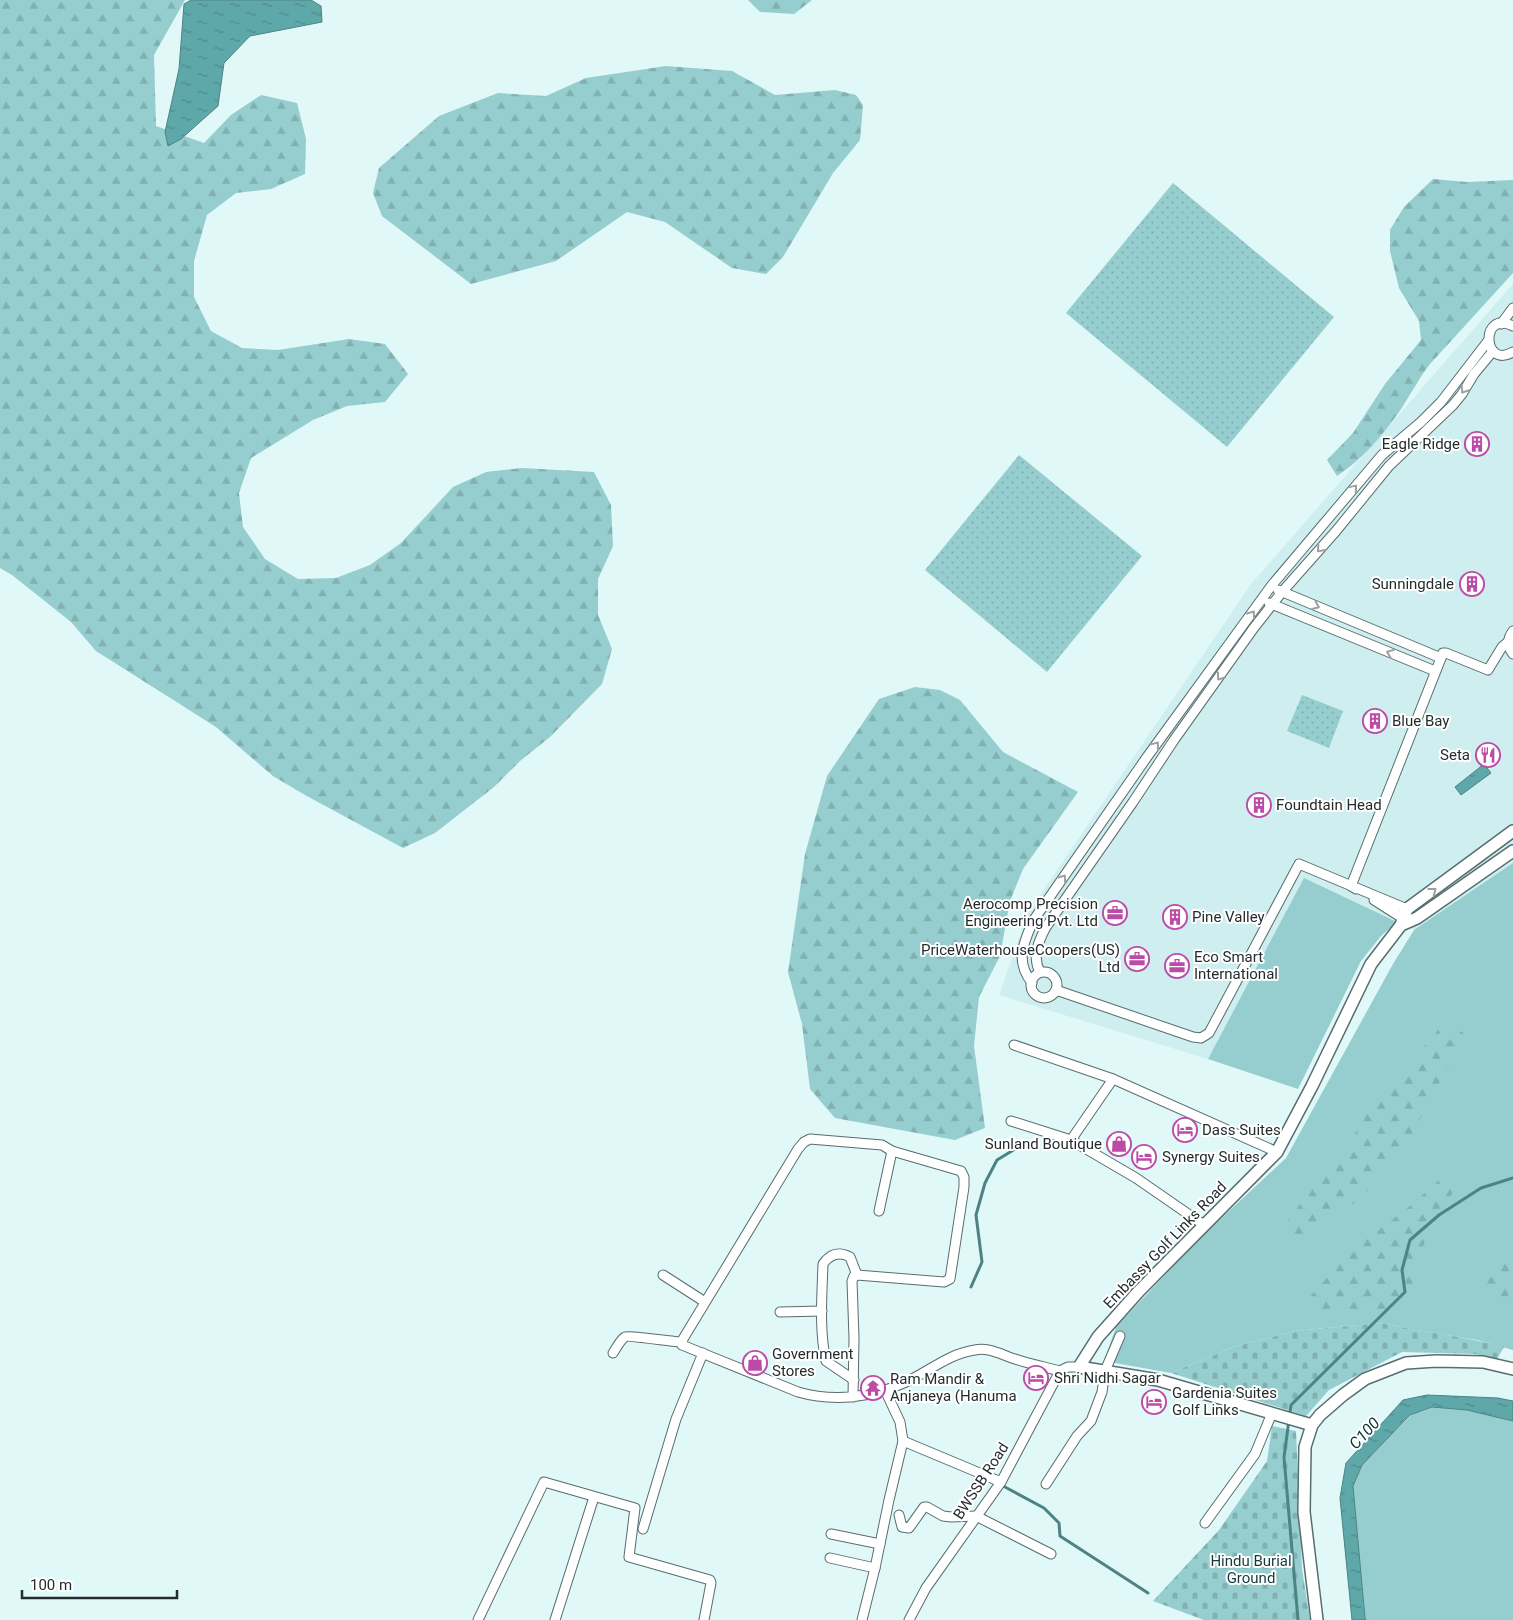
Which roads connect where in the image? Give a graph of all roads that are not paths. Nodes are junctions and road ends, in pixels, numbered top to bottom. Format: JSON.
{"nodes":[{"id":1,"x":1513,"y":308,"type":"edge"},
{"id":2,"x":1500,"y":324,"type":"junction"},
{"id":3,"x":1512,"y":325,"type":"edge"},
{"id":4,"x":1488,"y":341,"type":"junction"},
{"id":5,"x":1493,"y":351,"type":"junction"},
{"id":6,"x":1510,"y":356,"type":"edge"},
{"id":7,"x":1272,"y":585,"type":"junction"},
{"id":8,"x":1282,"y":592,"type":"junction"},
{"id":9,"x":1262,"y":599,"type":"junction"},
{"id":10,"x":1272,"y":605,"type":"junction"},
{"id":11,"x":1513,"y":631,"type":"edge"},
{"id":12,"x":1508,"y":642,"type":"junction"},
{"id":13,"x":1513,"y":654,"type":"edge"},
{"id":14,"x":1441,"y":658,"type":"junction"},
{"id":15,"x":1435,"y":672,"type":"junction"},
{"id":16,"x":1513,"y":831,"type":"edge"},
{"id":17,"x":1513,"y":851,"type":"edge"},
{"id":18,"x":1351,"y":886,"type":"junction"},
{"id":19,"x":1404,"y":918,"type":"junction"},
{"id":20,"x":1417,"y":918,"type":"junction"},
{"id":21,"x":1040,"y":972,"type":"junction"},
{"id":22,"x":1032,"y":983,"type":"junction"},
{"id":23,"x":1056,"y":990,"type":"junction"},
{"id":24,"x":1014,"y":1045,"type":"dead end"},
{"id":25,"x":1113,"y":1079,"type":"junction"},
{"id":26,"x":1011,"y":1121,"type":"dead end"},
{"id":27,"x":1071,"y":1140,"type":"junction"},
{"id":28,"x":892,"y":1151,"type":"junction"},
{"id":29,"x":1277,"y":1152,"type":"junction"},
{"id":30,"x":878,"y":1211,"type":"dead end"},
{"id":31,"x":1204,"y":1225,"type":"junction"},
{"id":32,"x":663,"y":1275,"type":"dead end"},
{"id":33,"x":857,"y":1275,"type":"junction"},
{"id":34,"x":705,"y":1302,"type":"junction"},
{"id":35,"x":822,"y":1311,"type":"junction"},
{"id":36,"x":780,"y":1312,"type":"dead end"},
{"id":37,"x":1120,"y":1336,"type":"dead end"},
{"id":38,"x":682,"y":1342,"type":"junction"},
{"id":39,"x":613,"y":1353,"type":"dead end"},
{"id":40,"x":703,"y":1353,"type":"junction"},
{"id":41,"x":1079,"y":1367,"type":"junction"},
{"id":42,"x":1513,"y":1369,"type":"edge"},
{"id":43,"x":1060,"y":1370,"type":"junction"},
{"id":44,"x":1105,"y":1371,"type":"junction"},
{"id":45,"x":854,"y":1380,"type":"junction"},
{"id":46,"x":885,"y":1390,"type":"junction"},
{"id":47,"x":853,"y":1397,"type":"junction"},
{"id":48,"x":1277,"y":1415,"type":"junction"},
{"id":49,"x":1312,"y":1425,"type":"junction"},
{"id":50,"x":903,"y":1441,"type":"junction"},
{"id":51,"x":1001,"y":1482,"type":"junction"},
{"id":52,"x":1046,"y":1484,"type":"dead end"},
{"id":53,"x":594,"y":1497,"type":"junction"},
{"id":54,"x":900,"y":1515,"type":"dead end"},
{"id":55,"x":976,"y":1516,"type":"junction"},
{"id":56,"x":1205,"y":1523,"type":"dead end"},
{"id":57,"x":643,"y":1529,"type":"dead end"},
{"id":58,"x":831,"y":1534,"type":"dead end"},
{"id":59,"x":880,"y":1544,"type":"junction"},
{"id":60,"x":1051,"y":1554,"type":"dead end"},
{"id":61,"x":830,"y":1558,"type":"dead end"},
{"id":62,"x":875,"y":1568,"type":"junction"},
{"id":63,"x":1317,"y":1619,"type":"edge"},
{"id":64,"x":478,"y":1620,"type":"edge"},
{"id":65,"x":555,"y":1620,"type":"edge"},
{"id":66,"x":704,"y":1620,"type":"edge"},
{"id":67,"x":862,"y":1620,"type":"edge"},
{"id":68,"x":909,"y":1620,"type":"edge"}],
"edges":[{"from":1,"to":2,"type":"street"},
{"from":2,"to":3,"type":"street"},
{"from":2,"to":4,"type":"street"},
{"from":4,"to":5,"type":"street"},
{"from":7,"to":4,"type":"street","one_way":true},
{"from":5,"to":6,"type":"street"},
{"from":5,"to":8,"type":"street","one_way":true},
{"from":7,"to":8,"type":"street"},
{"from":7,"to":9,"type":"street"},
{"from":8,"to":10,"type":"street"},
{"from":8,"to":14,"type":"street","one_way":true},
{"from":9,"to":10,"type":"street"},
{"from":22,"to":9,"type":"street","one_way":true},
{"from":15,"to":10,"type":"street","one_way":true},
{"from":10,"to":21,"type":"street","one_way":true},
{"from":11,"to":12,"type":"street"},
{"from":12,"to":13,"type":"street"},
{"from":12,"to":14,"type":"street"},
{"from":14,"to":15,"type":"street"},
{"from":15,"to":18,"type":"street"},
{"from":19,"to":16,"type":"street","one_way":true},
{"from":17,"to":20,"type":"street","name":"Embassy Golf Links Road"},
{"from":18,"to":19,"type":"street"},
{"from":18,"to":23,"type":"street"},
{"from":19,"to":20,"type":"street","name":"Embassy Golf Links Road"},
{"from":19,"to":20,"type":"street"},
{"from":19,"to":29,"type":"street","name":"Embassy Golf Links Road"},
{"from":21,"to":22,"type":"street"},
{"from":21,"to":23,"type":"street"},
{"from":22,"to":23,"type":"street"},
{"from":24,"to":25,"type":"street"},
{"from":25,"to":27,"type":"street"},
{"from":25,"to":29,"type":"street"},
{"from":26,"to":27,"type":"street"},
{"from":27,"to":31,"type":"street"},
{"from":28,"to":30,"type":"street"},
{"from":28,"to":33,"type":"street"},
{"from":28,"to":34,"type":"street"},
{"from":29,"to":31,"type":"street","name":"Embassy Golf Links Road"},
{"from":31,"to":41,"type":"street","name":"Embassy Golf Links Road"},
{"from":32,"to":34,"type":"street"},
{"from":33,"to":35,"type":"street"},
{"from":33,"to":45,"type":"street"},
{"from":34,"to":38,"type":"street"},
{"from":35,"to":36,"type":"street"},
{"from":35,"to":45,"type":"street"},
{"from":37,"to":44,"type":"street"},
{"from":38,"to":39,"type":"street"},
{"from":38,"to":40,"type":"street"},
{"from":40,"to":47,"type":"street"},
{"from":40,"to":57,"type":"street"},
{"from":41,"to":43,"type":"street"},
{"from":41,"to":44,"type":"street"},
{"from":42,"to":49,"type":"street"},
{"from":43,"to":46,"type":"street"},
{"from":43,"to":51,"type":"street","name":"BWSSB Road"},
{"from":44,"to":48,"type":"street"},
{"from":44,"to":52,"type":"street"},
{"from":45,"to":47,"type":"street"},
{"from":46,"to":47,"type":"street"},
{"from":46,"to":50,"type":"street"},
{"from":48,"to":49,"type":"street"},
{"from":48,"to":56,"type":"street"},
{"from":49,"to":63,"type":"street"},
{"from":50,"to":51,"type":"street"},
{"from":50,"to":59,"type":"street"},
{"from":51,"to":55,"type":"street","name":"BWSSB Road"},
{"from":53,"to":64,"type":"street"},
{"from":53,"to":65,"type":"street"},
{"from":53,"to":66,"type":"street"},
{"from":54,"to":55,"type":"street"},
{"from":55,"to":60,"type":"street"},
{"from":55,"to":68,"type":"street","name":"BWSSB Road"},
{"from":58,"to":59,"type":"street"},
{"from":59,"to":62,"type":"street"},
{"from":61,"to":62,"type":"street"},
{"from":62,"to":67,"type":"street"}]}
